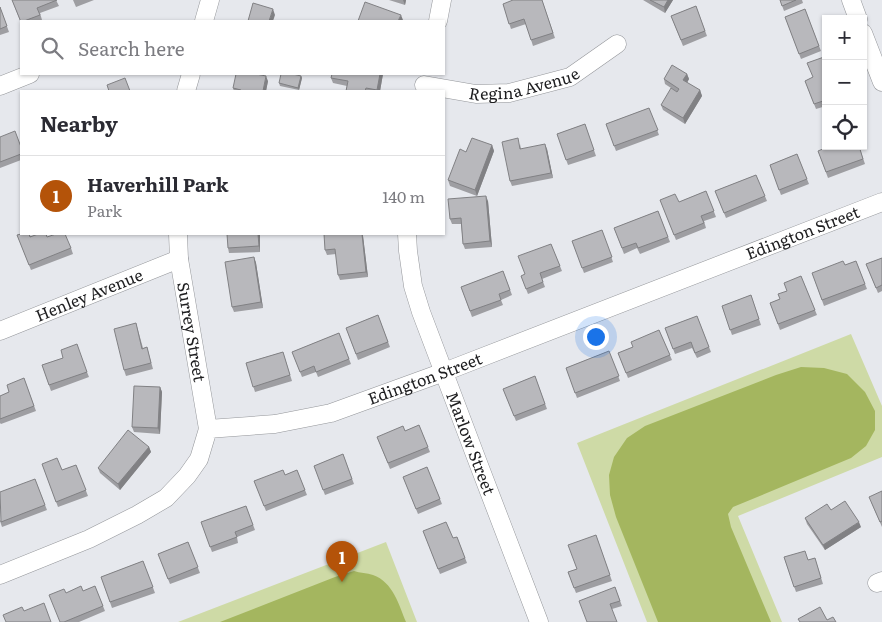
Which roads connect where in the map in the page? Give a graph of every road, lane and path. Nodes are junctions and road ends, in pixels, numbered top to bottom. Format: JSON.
{"nodes":[{"id":1,"x":210,"y":0,"type":"edge"},
{"id":2,"x":442,"y":0,"type":"edge"},
{"id":3,"x":851,"y":0,"type":"edge"},
{"id":4,"x":857,"y":15,"type":"edge"},
{"id":5,"x":204,"y":20,"type":"edge"},
{"id":6,"x":438,"y":20,"type":"edge"},
{"id":7,"x":867,"y":43,"type":"edge"},
{"id":8,"x":617,"y":44,"type":"dead end"},
{"id":9,"x":28,"y":75,"type":"edge"},
{"id":10,"x":191,"y":75,"type":"edge"},
{"id":11,"x":882,"y":82,"type":"edge"},
{"id":12,"x":424,"y":83,"type":"edge"},
{"id":13,"x":0,"y":86,"type":"edge"},
{"id":14,"x":186,"y":90,"type":"edge"},
{"id":15,"x":882,"y":202,"type":"edge"},
{"id":16,"x":178,"y":235,"type":"edge"},
{"id":17,"x":407,"y":235,"type":"edge"},
{"id":18,"x":179,"y":259,"type":"junction"},
{"id":19,"x":0,"y":331,"type":"edge"},
{"id":20,"x":444,"y":372,"type":"junction"},
{"id":21,"x":208,"y":429,"type":"junction"},
{"id":22,"x":0,"y":574,"type":"edge"},
{"id":23,"x":539,"y":622,"type":"edge"}],
"edges":[{"from":1,"to":5,"type":"street"},
{"from":2,"to":6,"type":"street"},
{"from":3,"to":4,"type":"street"},
{"from":7,"to":11,"type":"street"},
{"from":8,"to":12,"type":"street","name":"Regina Avenue"},
{"from":9,"to":13,"type":"street"},
{"from":10,"to":14,"type":"street"},
{"from":15,"to":20,"type":"street","name":"Edington Street"},
{"from":16,"to":18,"type":"street","name":"Surrey Street"},
{"from":17,"to":20,"type":"street","name":"Marlow Street"},
{"from":18,"to":19,"type":"street","name":"Henley Avenue"},
{"from":18,"to":21,"type":"street","name":"Surrey Street"},
{"from":20,"to":21,"type":"street","name":"Edington Street"},
{"from":20,"to":23,"type":"street","name":"Marlow Street"},
{"from":21,"to":22,"type":"street"}]}
